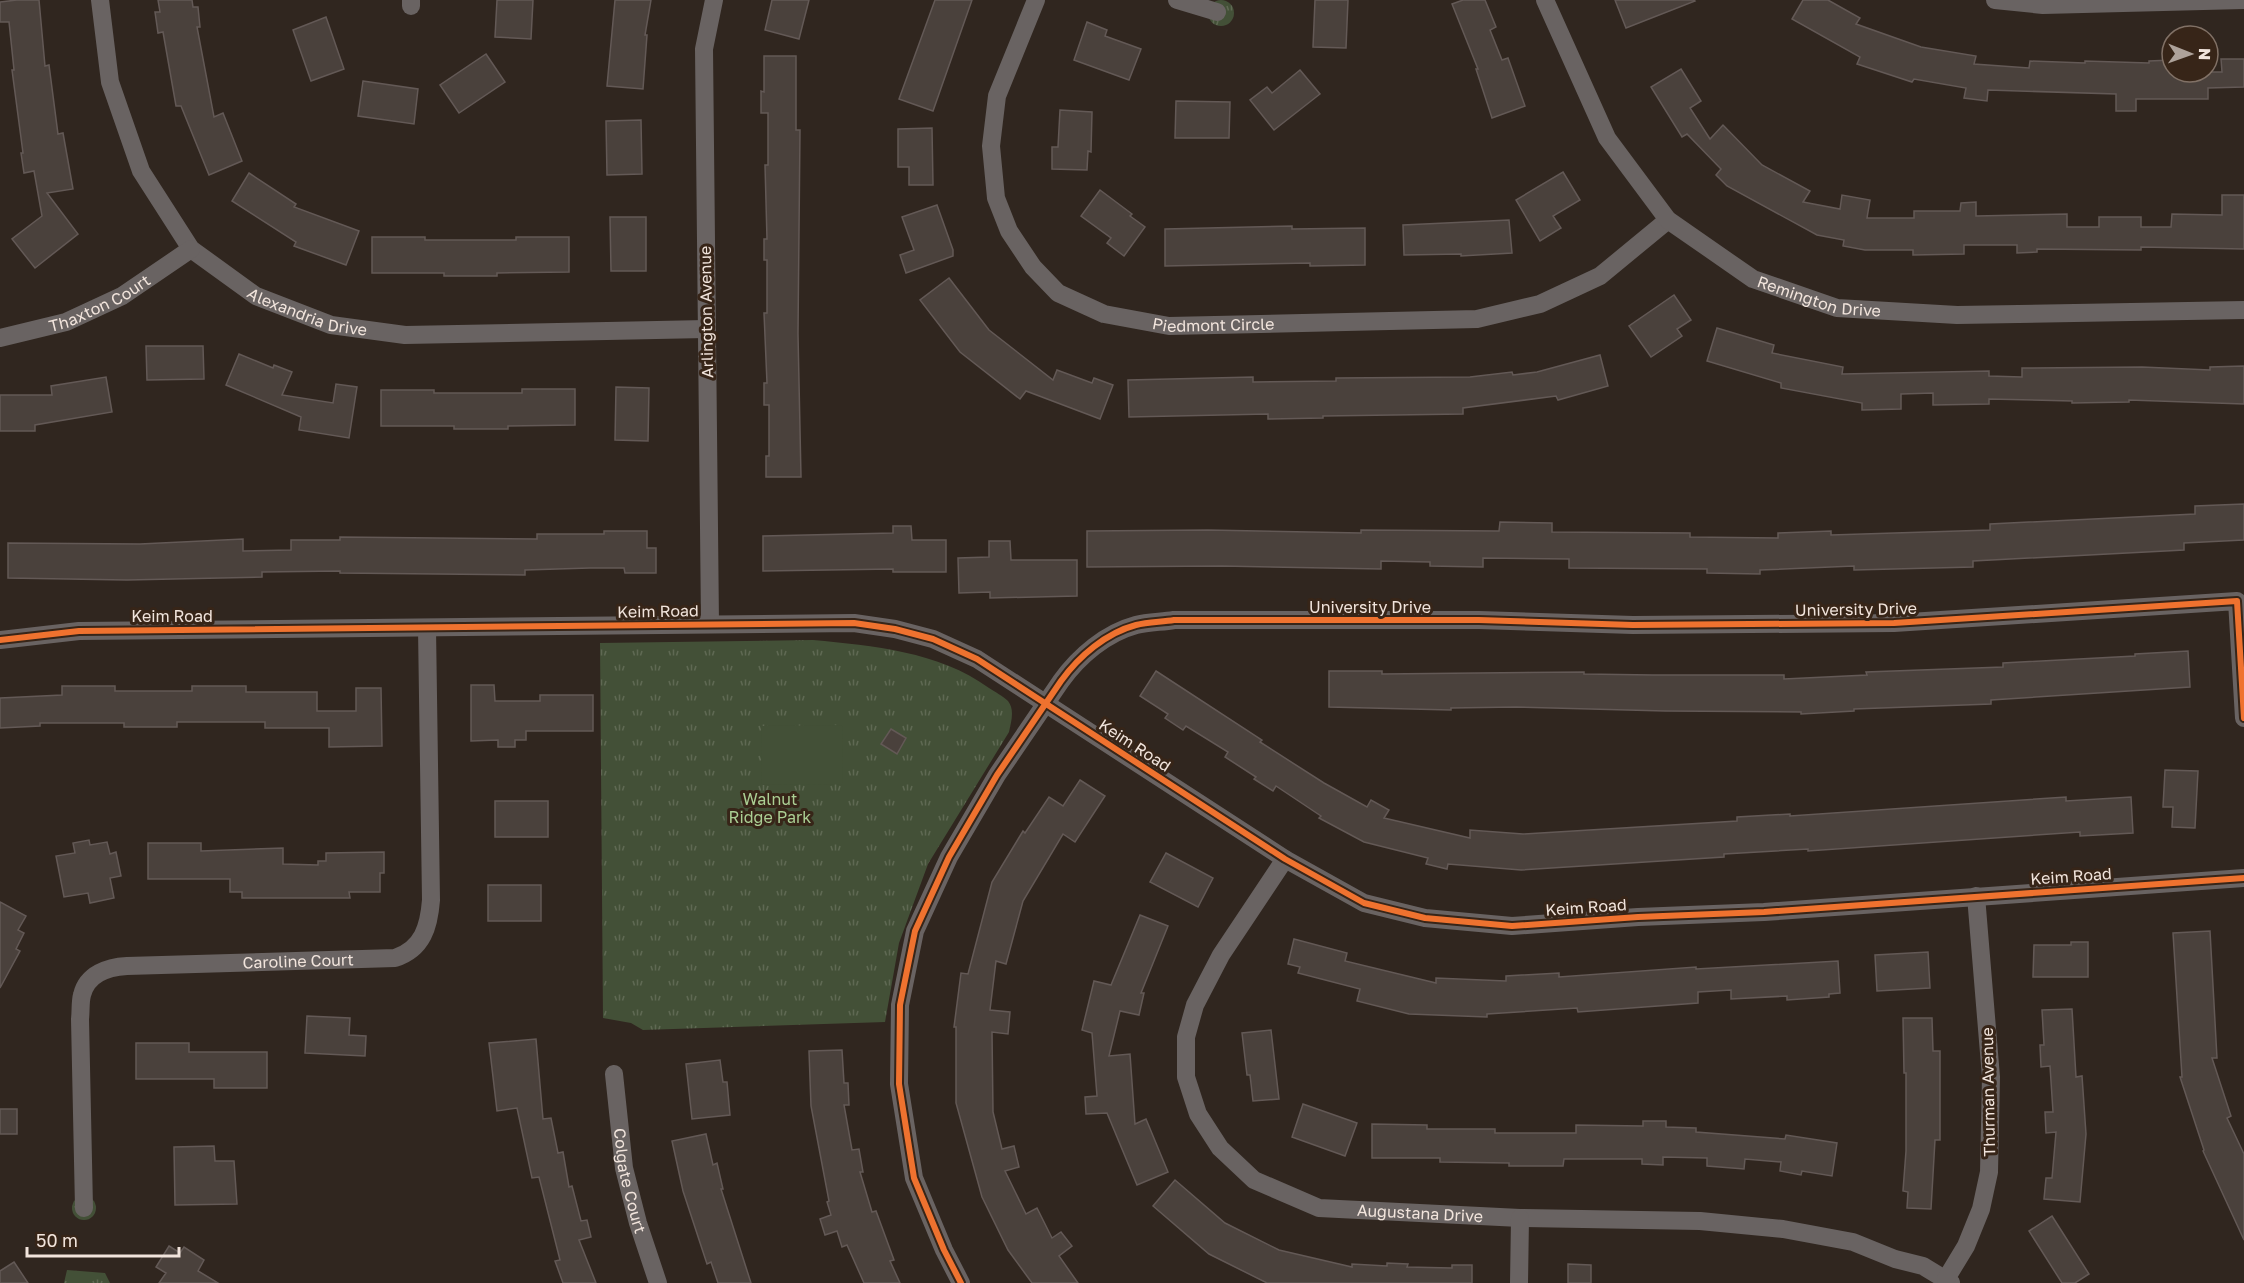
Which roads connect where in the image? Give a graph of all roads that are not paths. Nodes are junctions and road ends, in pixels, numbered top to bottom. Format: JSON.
{"nodes":[{"id":1,"x":100,"y":0,"type":"edge"},
{"id":2,"x":714,"y":0,"type":"edge"},
{"id":3,"x":1036,"y":0,"type":"edge"},
{"id":4,"x":1177,"y":0,"type":"edge"},
{"id":5,"x":1545,"y":0,"type":"edge"},
{"id":6,"x":1995,"y":0,"type":"edge"},
{"id":7,"x":2234,"y":0,"type":"edge"},
{"id":8,"x":2244,"y":0,"type":"edge"},
{"id":9,"x":1217,"y":12,"type":"dead end"},
{"id":10,"x":1668,"y":220,"type":"junction"},
{"id":11,"x":191,"y":249,"type":"junction"},
{"id":12,"x":2244,"y":310,"type":"edge"},
{"id":13,"x":706,"y":329,"type":"junction"},
{"id":14,"x":0,"y":338,"type":"edge"},
{"id":15,"x":710,"y":624,"type":"junction"},
{"id":16,"x":427,"y":628,"type":"junction"},
{"id":17,"x":0,"y":640,"type":"edge"},
{"id":18,"x":1046,"y":703,"type":"junction"},
{"id":19,"x":2244,"y":718,"type":"edge"},
{"id":20,"x":1285,"y":859,"type":"junction"},
{"id":21,"x":2244,"y":878,"type":"edge"},
{"id":22,"x":1977,"y":896,"type":"junction"},
{"id":23,"x":614,"y":1074,"type":"dead end"},
{"id":24,"x":84,"y":1208,"type":"dead end"},
{"id":25,"x":1520,"y":1218,"type":"junction"},
{"id":26,"x":1948,"y":1281,"type":"edge"},
{"id":27,"x":658,"y":1283,"type":"edge"},
{"id":28,"x":961,"y":1283,"type":"edge"},
{"id":29,"x":1519,"y":1283,"type":"edge"}],
"edges":[{"from":1,"to":11,"type":"street","name":"Alexandria Drive"},
{"from":2,"to":13,"type":"street","name":"Arlington Avenue"},
{"from":3,"to":10,"type":"street","name":"Piedmont Circle"},
{"from":4,"to":9,"type":"street"},
{"from":5,"to":10,"type":"street","name":"Remington Drive"},
{"from":6,"to":7,"type":"street"},
{"from":7,"to":8,"type":"street"},
{"from":10,"to":12,"type":"street","name":"Remington Drive"},
{"from":11,"to":13,"type":"street","name":"Alexandria Drive"},
{"from":11,"to":14,"type":"street","name":"Thaxton Court"},
{"from":13,"to":15,"type":"street","name":"Arlington Avenue"},
{"from":15,"to":16,"type":"street","name":"Keim Road"},
{"from":15,"to":18,"type":"street","name":"Keim Road"},
{"from":16,"to":17,"type":"street","name":"Keim Road"},
{"from":16,"to":24,"type":"street","name":"Caroline Court"},
{"from":18,"to":19,"type":"street","name":"University Drive"},
{"from":18,"to":20,"type":"street","name":"Keim Road"},
{"from":18,"to":28,"type":"street","name":"University Drive"},
{"from":20,"to":22,"type":"street","name":"Keim Road"},
{"from":20,"to":25,"type":"street","name":"Augustana Drive"},
{"from":21,"to":22,"type":"street","name":"Keim Road"},
{"from":22,"to":26,"type":"street","name":"Thurman Avenue"},
{"from":23,"to":27,"type":"street","name":"Colgate Court"},
{"from":25,"to":26,"type":"street","name":"Augustana Drive"},
{"from":25,"to":29,"type":"street"}]}
